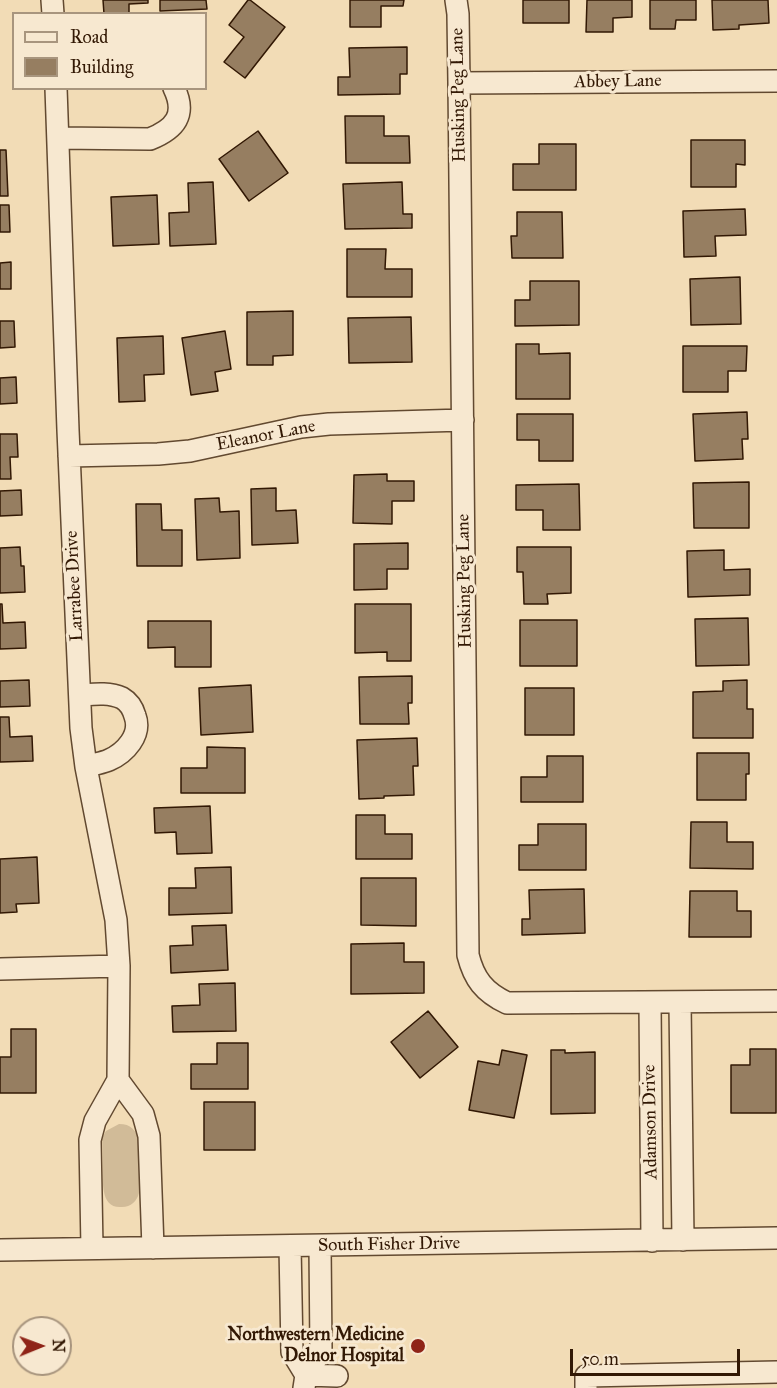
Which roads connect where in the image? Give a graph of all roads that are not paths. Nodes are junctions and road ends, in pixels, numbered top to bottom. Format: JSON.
{"nodes":[{"id":1,"x":456,"y":0,"type":"edge"},
{"id":2,"x":777,"y":81,"type":"edge"},
{"id":3,"x":459,"y":83,"type":"junction"},
{"id":4,"x":56,"y":90,"type":"edge"},
{"id":5,"x":175,"y":90,"type":"edge"},
{"id":6,"x":58,"y":138,"type":"junction"},
{"id":7,"x":463,"y":420,"type":"junction"},
{"id":8,"x":69,"y":456,"type":"junction"},
{"id":9,"x":80,"y":694,"type":"junction"},
{"id":10,"x":86,"y":767,"type":"junction"},
{"id":11,"x":119,"y":966,"type":"junction"},
{"id":12,"x":0,"y":969,"type":"edge"},
{"id":13,"x":777,"y":1001,"type":"edge"},
{"id":14,"x":650,"y":1003,"type":"junction"},
{"id":15,"x":680,"y":1003,"type":"junction"},
{"id":16,"x":118,"y":1080,"type":"junction"},
{"id":17,"x":777,"y":1238,"type":"edge"},
{"id":18,"x":683,"y":1240,"type":"junction"},
{"id":19,"x":652,"y":1241,"type":"junction"},
{"id":20,"x":290,"y":1246,"type":"junction"},
{"id":21,"x":320,"y":1246,"type":"junction"},
{"id":22,"x":92,"y":1248,"type":"junction"},
{"id":23,"x":153,"y":1248,"type":"junction"},
{"id":24,"x":0,"y":1250,"type":"edge"},
{"id":25,"x":777,"y":1371,"type":"edge"},
{"id":26,"x":337,"y":1376,"type":"dead end"},
{"id":27,"x":305,"y":1381,"type":"edge"},
{"id":28,"x":586,"y":1388,"type":"edge"}],
"edges":[{"from":1,"to":3,"type":"street","name":"Husking Peg Lane"},
{"from":2,"to":3,"type":"street","name":"Abbey Lane"},
{"from":3,"to":7,"type":"street","name":"Husking Peg Lane"},
{"from":4,"to":6,"type":"street","name":"Larrabee Drive"},
{"from":5,"to":6,"type":"street"},
{"from":6,"to":8,"type":"street","name":"Larrabee Drive"},
{"from":7,"to":8,"type":"street","name":"Eleanor Lane"},
{"from":7,"to":14,"type":"street","name":"Husking Peg Lane"},
{"from":8,"to":9,"type":"street","name":"Larrabee Drive"},
{"from":9,"to":10,"type":"street","name":"Larrabee Drive"},
{"from":9,"to":10,"type":"street"},
{"from":10,"to":11,"type":"street","name":"Larrabee Drive"},
{"from":11,"to":12,"type":"street"},
{"from":11,"to":16,"type":"street","name":"Larrabee Drive"},
{"from":13,"to":15,"type":"street","name":"Husking Peg Lane"},
{"from":14,"to":15,"type":"street","name":"Husking Peg Lane"},
{"from":14,"to":19,"type":"street","name":"Adamson Drive"},
{"from":15,"to":18,"type":"street","name":"Adamson Drive"},
{"from":16,"to":22,"type":"street","name":"Larrabee Drive"},
{"from":16,"to":23,"type":"street"},
{"from":17,"to":18,"type":"street","name":"South Fisher Drive"},
{"from":18,"to":19,"type":"street","name":"South Fisher Drive"},
{"from":19,"to":21,"type":"street","name":"South Fisher Drive"},
{"from":20,"to":21,"type":"street","name":"South Fisher Drive"},
{"from":20,"to":23,"type":"street","name":"South Fisher Drive"},
{"from":20,"to":27,"type":"street"},
{"from":21,"to":27,"type":"street"},
{"from":22,"to":23,"type":"street","name":"South Fisher Drive"},
{"from":22,"to":24,"type":"street","name":"South Fisher Drive"},
{"from":25,"to":28,"type":"street"},
{"from":26,"to":27,"type":"street"}]}
